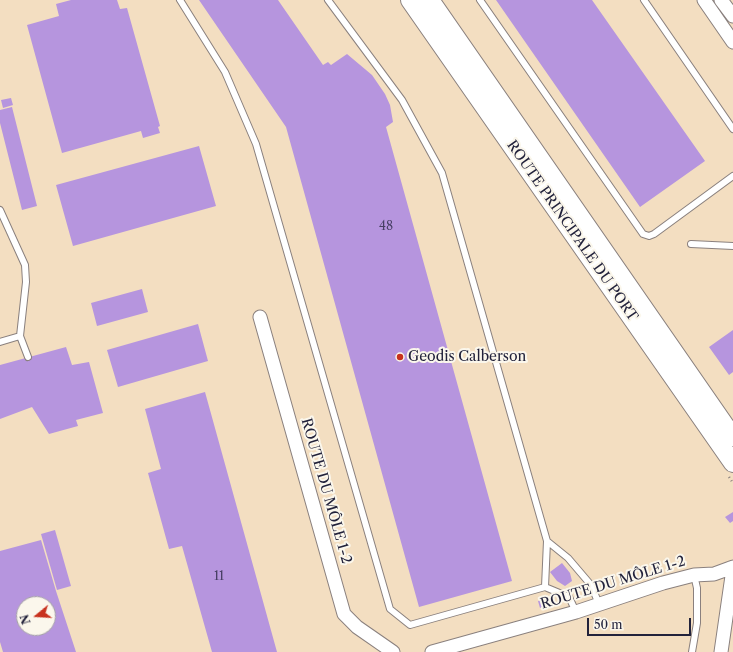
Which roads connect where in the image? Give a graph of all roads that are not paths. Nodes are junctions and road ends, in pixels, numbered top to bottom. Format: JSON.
{"nodes":[{"id":1,"x":180,"y":0,"type":"edge"},
{"id":2,"x":328,"y":0,"type":"edge"},
{"id":3,"x":410,"y":0,"type":"edge"},
{"id":4,"x":430,"y":0,"type":"edge"},
{"id":5,"x":480,"y":0,"type":"edge"},
{"id":6,"x":644,"y":0,"type":"edge"},
{"id":7,"x":704,"y":0,"type":"edge"},
{"id":8,"x":721,"y":0,"type":"edge"},
{"id":9,"x":733,"y":16,"type":"edge"},
{"id":10,"x":733,"y":42,"type":"edge"},
{"id":11,"x":733,"y":129,"type":"edge"},
{"id":12,"x":733,"y":176,"type":"edge"},
{"id":13,"x":0,"y":210,"type":"edge"},
{"id":14,"x":691,"y":244,"type":"dead end"},
{"id":15,"x":733,"y":246,"type":"edge"},
{"id":16,"x":260,"y":317,"type":"dead end"},
{"id":17,"x":20,"y":336,"type":"junction"},
{"id":18,"x":0,"y":342,"type":"edge"},
{"id":19,"x":28,"y":357,"type":"dead end"},
{"id":20,"x":733,"y":437,"type":"edge"},
{"id":21,"x":733,"y":463,"type":"edge"},
{"id":22,"x":547,"y":541,"type":"junction"},
{"id":23,"x":732,"y":567,"type":"edge"},
{"id":24,"x":694,"y":575,"type":"junction"},
{"id":25,"x":545,"y":587,"type":"junction"},
{"id":26,"x":599,"y":604,"type":"junction"},
{"id":27,"x":576,"y":612,"type":"junction"},
{"id":28,"x":394,"y":652,"type":"edge"},
{"id":29,"x":432,"y":652,"type":"edge"},
{"id":30,"x":692,"y":652,"type":"edge"},
{"id":31,"x":721,"y":652,"type":"edge"}],
"edges":[{"from":1,"to":25,"type":"lane"},
{"from":2,"to":22,"type":"lane"},
{"from":3,"to":21,"type":"main road","name":"ROUTE PRINCIPALE DU PORT"},
{"from":4,"to":20,"type":"main road","name":"ROUTE PRINCIPALE DU PORT"},
{"from":5,"to":12,"type":"lane"},
{"from":6,"to":11,"type":"lane"},
{"from":7,"to":10,"type":"street"},
{"from":8,"to":9,"type":"street"},
{"from":13,"to":17,"type":"lane"},
{"from":14,"to":15,"type":"lane"},
{"from":16,"to":28,"type":"street","name":"ROUTE DU MÔLE 1-2"},
{"from":17,"to":18,"type":"lane"},
{"from":17,"to":19,"type":"lane"},
{"from":22,"to":25,"type":"lane"},
{"from":22,"to":26,"type":"lane"},
{"from":23,"to":24,"type":"street","name":"ROUTE DU MÔLE 1-2"},
{"from":23,"to":31,"type":"street"},
{"from":24,"to":26,"type":"street","name":"ROUTE DU MÔLE 1-2"},
{"from":24,"to":30,"type":"lane"},
{"from":25,"to":27,"type":"lane"},
{"from":26,"to":27,"type":"street","name":"ROUTE DU MÔLE 1-2"},
{"from":27,"to":29,"type":"street","name":"ROUTE DU MÔLE 1-2"}]}
